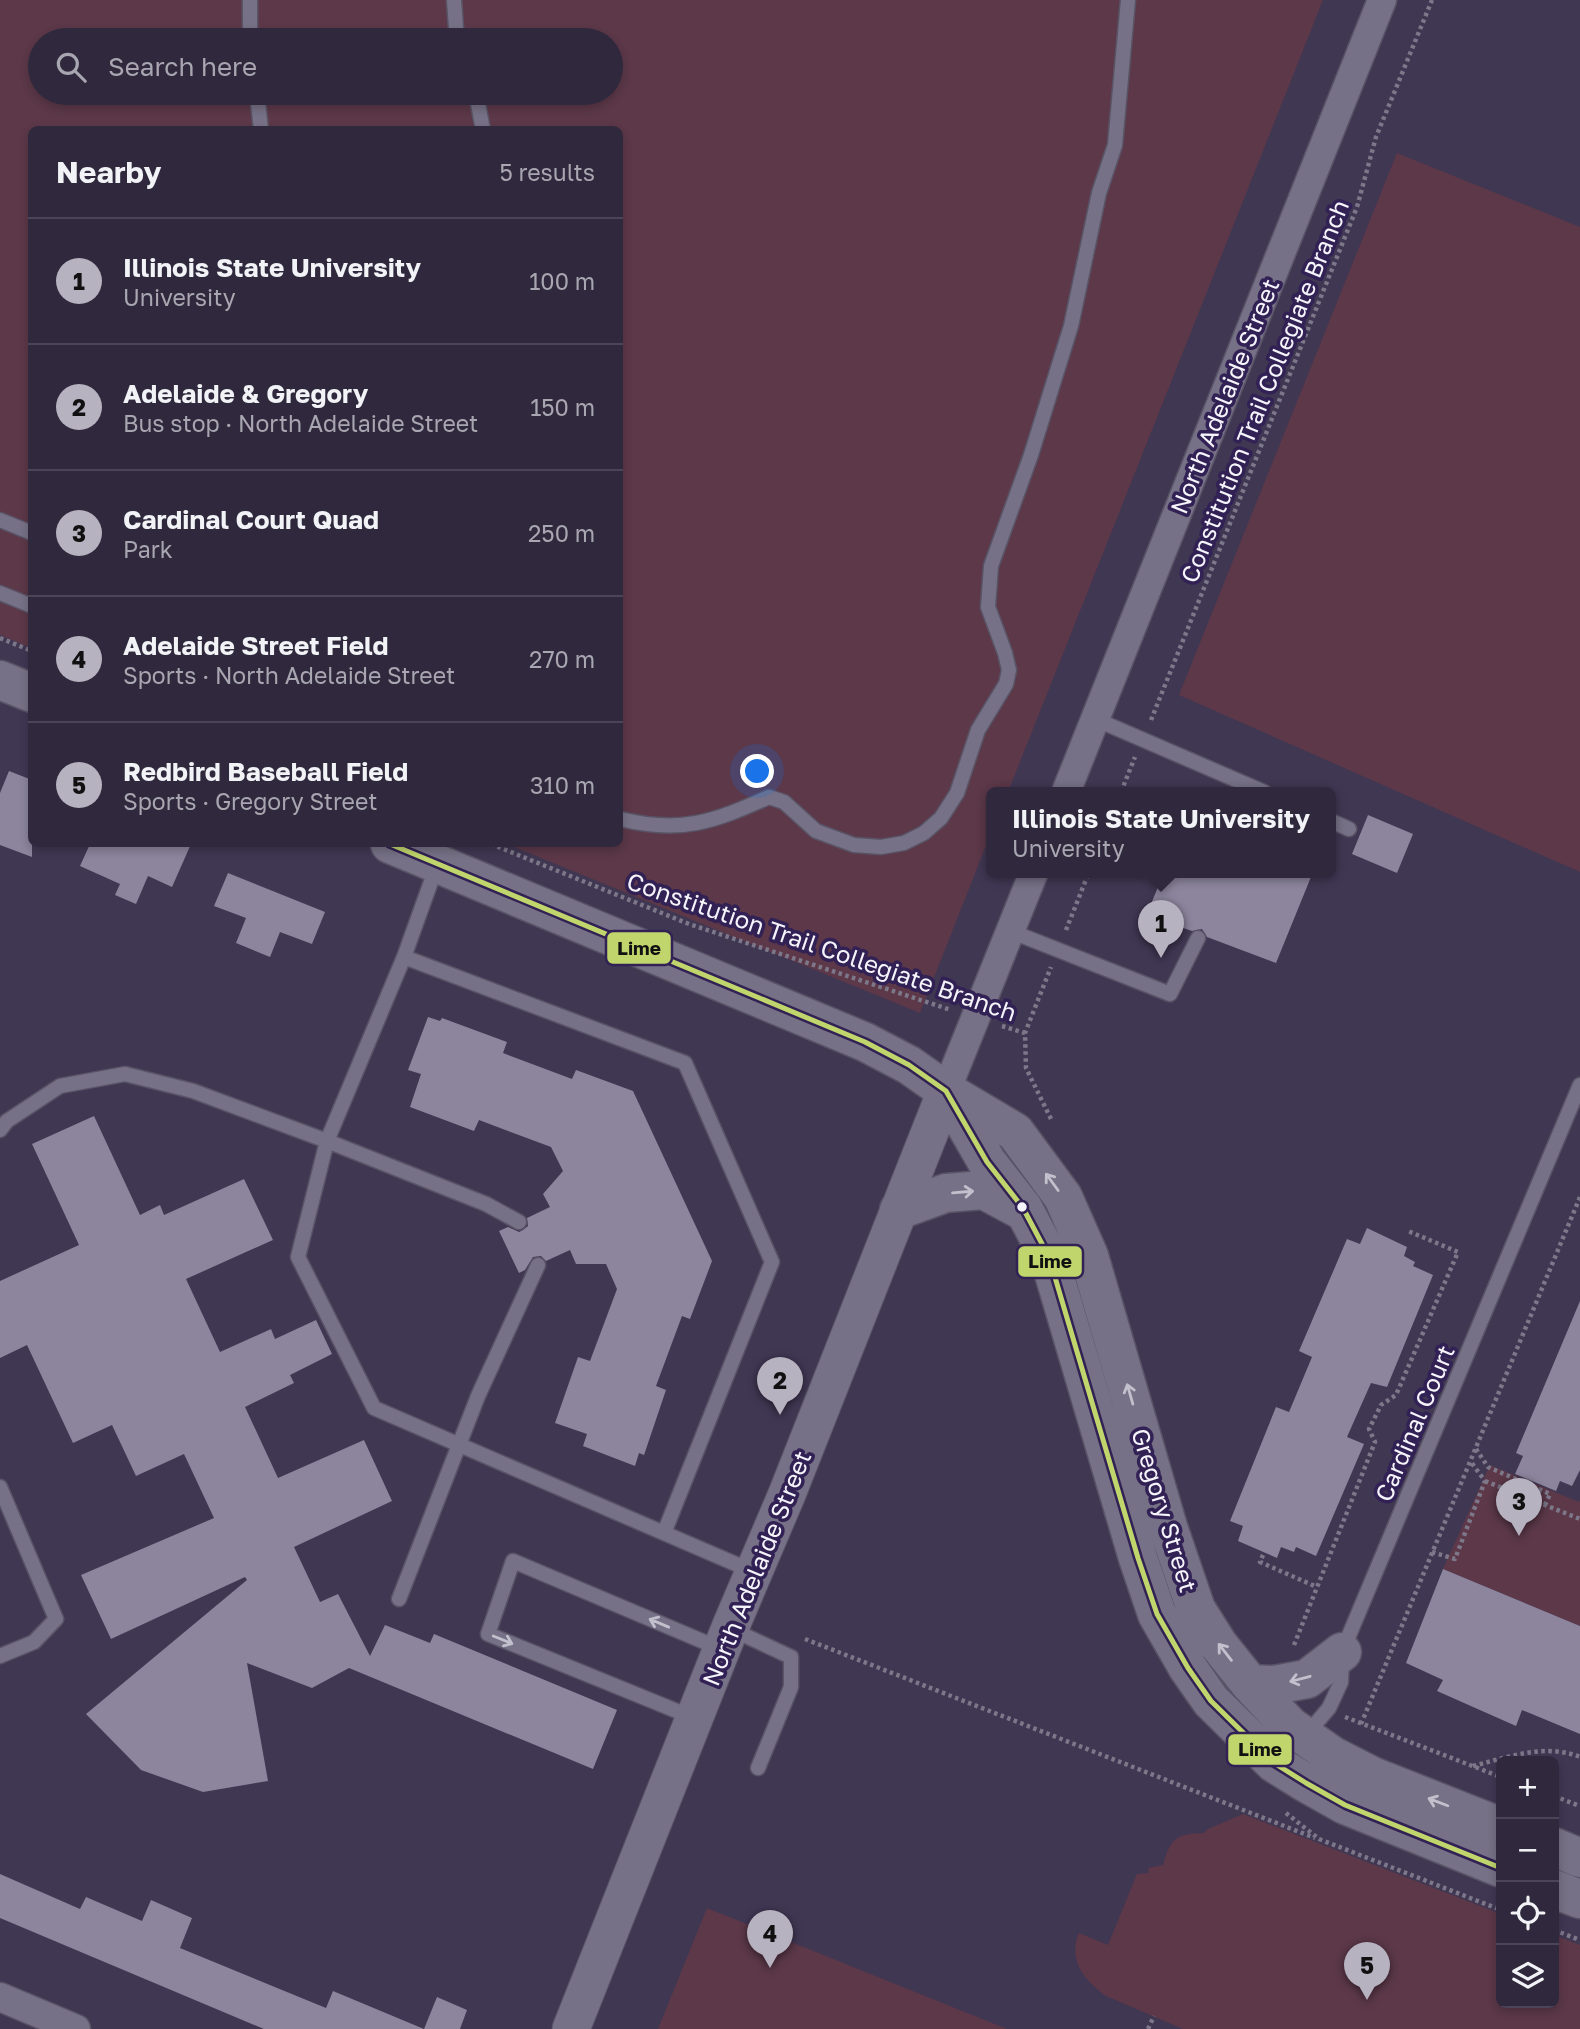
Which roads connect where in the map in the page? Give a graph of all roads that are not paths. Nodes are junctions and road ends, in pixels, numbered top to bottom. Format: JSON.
{"nodes":[{"id":1,"x":250,"y":0,"type":"edge"},
{"id":2,"x":454,"y":0,"type":"edge"},
{"id":3,"x":1128,"y":0,"type":"edge"},
{"id":4,"x":1382,"y":0,"type":"edge"},
{"id":5,"x":250,"y":28,"type":"edge"},
{"id":6,"x":456,"y":28,"type":"edge"},
{"id":7,"x":258,"y":105,"type":"edge"},
{"id":8,"x":477,"y":105,"type":"edge"},
{"id":9,"x":261,"y":126,"type":"edge"},
{"id":10,"x":481,"y":126,"type":"edge"},
{"id":11,"x":0,"y":520,"type":"edge"},
{"id":12,"x":28,"y":531,"type":"edge"},
{"id":13,"x":0,"y":593,"type":"edge"},
{"id":14,"x":28,"y":604,"type":"edge"},
{"id":15,"x":0,"y":680,"type":"edge"},
{"id":16,"x":28,"y":691,"type":"edge"},
{"id":17,"x":1095,"y":719,"type":"junction"},
{"id":18,"x":1068,"y":787,"type":"edge"},
{"id":19,"x":1253,"y":787,"type":"edge"},
{"id":20,"x":623,"y":820,"type":"edge"},
{"id":21,"x":1336,"y":823,"type":"edge"},
{"id":22,"x":1349,"y":829,"type":"dead end"},
{"id":23,"x":398,"y":847,"type":"edge"},
{"id":24,"x":438,"y":863,"type":"junction"},
{"id":25,"x":1032,"y":878,"type":"edge"},
{"id":26,"x":1010,"y":931,"type":"junction"},
{"id":27,"x":1198,"y":938,"type":"dead end"},
{"id":28,"x":404,"y":957,"type":"junction"},
{"id":29,"x":1580,"y":1085,"type":"edge"},
{"id":30,"x":946,"y":1091,"type":"junction"},
{"id":31,"x":0,"y":1130,"type":"edge"},
{"id":32,"x":327,"y":1141,"type":"junction"},
{"id":33,"x":899,"y":1210,"type":"junction"},
{"id":34,"x":1025,"y":1212,"type":"junction"},
{"id":35,"x":519,"y":1222,"type":"dead end"},
{"id":36,"x":538,"y":1265,"type":"dead end"},
{"id":37,"x":460,"y":1445,"type":"junction"},
{"id":38,"x":0,"y":1487,"type":"edge"},
{"id":39,"x":664,"y":1533,"type":"junction"},
{"id":40,"x":755,"y":1573,"type":"junction"},
{"id":41,"x":399,"y":1599,"type":"dead end"},
{"id":42,"x":726,"y":1639,"type":"junction"},
{"id":43,"x":1342,"y":1652,"type":"junction"},
{"id":44,"x":0,"y":1656,"type":"edge"},
{"id":45,"x":1250,"y":1684,"type":"junction"},
{"id":46,"x":696,"y":1719,"type":"junction"},
{"id":47,"x":1297,"y":1741,"type":"junction"},
{"id":48,"x":758,"y":1768,"type":"dead end"},
{"id":49,"x":1496,"y":1825,"type":"edge"},
{"id":50,"x":1559,"y":1849,"type":"edge"},
{"id":51,"x":1580,"y":1858,"type":"edge"},
{"id":52,"x":1496,"y":1866,"type":"edge"},
{"id":53,"x":1559,"y":1891,"type":"edge"},
{"id":54,"x":1580,"y":1899,"type":"edge"},
{"id":55,"x":0,"y":1997,"type":"edge"},
{"id":56,"x":76,"y":2029,"type":"edge"},
{"id":57,"x":571,"y":2029,"type":"edge"}],
"edges":[{"from":1,"to":5,"type":"lane"},
{"from":2,"to":6,"type":"lane"},
{"from":3,"to":20,"type":"lane"},
{"from":4,"to":17,"type":"street","name":"North Adelaide Street"},
{"from":7,"to":9,"type":"lane"},
{"from":8,"to":10,"type":"lane"},
{"from":11,"to":12,"type":"lane"},
{"from":13,"to":14,"type":"lane"},
{"from":15,"to":16,"type":"main road"},
{"from":17,"to":18,"type":"street","name":"North Adelaide Street"},
{"from":17,"to":19,"type":"lane"},
{"from":21,"to":22,"type":"lane"},
{"from":23,"to":24,"type":"main road","name":"Gregory Street"},
{"from":24,"to":28,"type":"lane"},
{"from":24,"to":30,"type":"main road","name":"Gregory Street"},
{"from":25,"to":26,"type":"street","name":"North Adelaide Street"},
{"from":26,"to":27,"type":"lane"},
{"from":26,"to":30,"type":"street","name":"North Adelaide Street"},
{"from":28,"to":32,"type":"lane"},
{"from":28,"to":39,"type":"lane"},
{"from":29,"to":43,"type":"lane","name":"Cardinal Court"},
{"from":30,"to":33,"type":"street","name":"North Adelaide Street"},
{"from":30,"to":34,"type":"main road","name":"Gregory Street"},
{"from":45,"to":30,"type":"main road","name":"Gregory Street","one_way":true},
{"from":31,"to":32,"type":"lane"},
{"from":32,"to":35,"type":"lane"},
{"from":32,"to":37,"type":"lane"},
{"from":33,"to":34,"type":"main road","one_way":true},
{"from":33,"to":40,"type":"street","name":"North Adelaide Street"},
{"from":34,"to":47,"type":"main road","name":"Gregory Street"},
{"from":36,"to":37,"type":"lane"},
{"from":37,"to":39,"type":"lane"},
{"from":37,"to":41,"type":"lane"},
{"from":38,"to":44,"type":"lane"},
{"from":39,"to":40,"type":"lane"},
{"from":40,"to":42,"type":"street","name":"North Adelaide Street"},
{"from":42,"to":46,"type":"street","name":"North Adelaide Street"},
{"from":42,"to":46,"type":"lane","one_way":true},
{"from":42,"to":48,"type":"lane"},
{"from":43,"to":45,"type":"main road","one_way":true},
{"from":43,"to":47,"type":"lane","name":"Cardinal Court"},
{"from":45,"to":47,"type":"main road","name":"Gregory Street"},
{"from":46,"to":57,"type":"street","name":"North Adelaide Street"},
{"from":49,"to":47,"type":"main road","name":"Gregory Street","one_way":true},
{"from":47,"to":52,"type":"main road","name":"Gregory Street"},
{"from":50,"to":51,"type":"main road"},
{"from":53,"to":54,"type":"main road"},
{"from":55,"to":56,"type":"street"}]}
